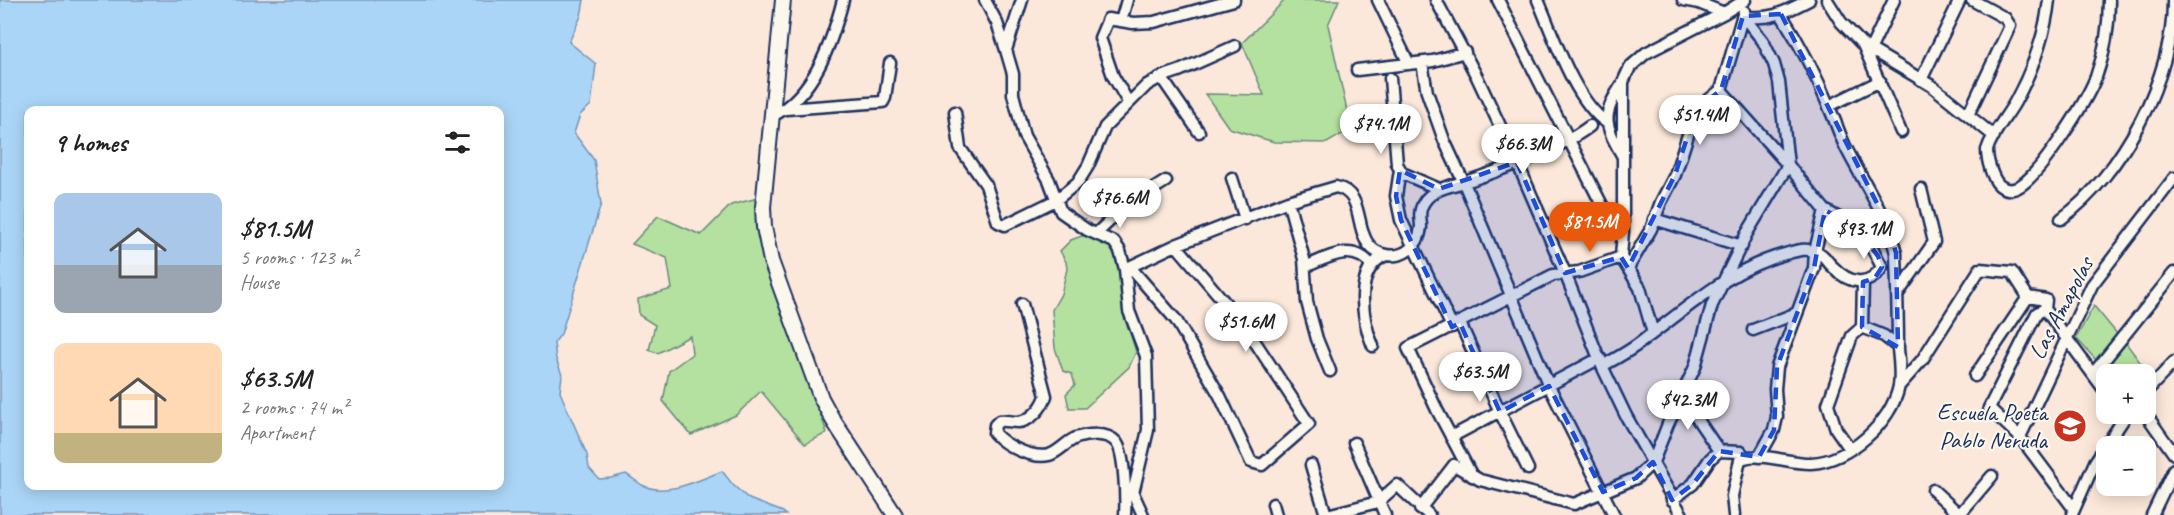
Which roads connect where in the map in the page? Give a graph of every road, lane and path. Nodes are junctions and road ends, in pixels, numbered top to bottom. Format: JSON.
{"nodes":[{"id":1,"x":783,"y":0,"type":"edge"},
{"id":2,"x":843,"y":0,"type":"edge"},
{"id":3,"x":985,"y":0,"type":"edge"},
{"id":4,"x":1022,"y":0,"type":"edge"},
{"id":5,"x":1127,"y":0,"type":"edge"},
{"id":6,"x":1232,"y":0,"type":"edge"},
{"id":7,"x":1378,"y":0,"type":"edge"},
{"id":8,"x":1436,"y":0,"type":"edge"},
{"id":9,"x":1498,"y":0,"type":"edge"},
{"id":10,"x":1538,"y":0,"type":"edge"},
{"id":11,"x":1683,"y":0,"type":"edge"},
{"id":12,"x":1746,"y":0,"type":"edge"},
{"id":13,"x":1809,"y":0,"type":"edge"},
{"id":14,"x":1827,"y":0,"type":"edge"},
{"id":15,"x":1894,"y":0,"type":"edge"},
{"id":16,"x":1960,"y":0,"type":"edge"},
{"id":17,"x":1972,"y":0,"type":"edge"},
{"id":18,"x":2049,"y":0,"type":"edge"},
{"id":19,"x":2109,"y":0,"type":"edge"},
{"id":20,"x":2173,"y":0,"type":"edge"},
{"id":21,"x":1724,"y":13,"type":"junction"},
{"id":22,"x":1781,"y":14,"type":"junction"},
{"id":23,"x":1743,"y":16,"type":"junction"},
{"id":24,"x":1121,"y":21,"type":"junction"},
{"id":25,"x":1235,"y":46,"type":"dead end"},
{"id":26,"x":1867,"y":48,"type":"junction"},
{"id":27,"x":1006,"y":50,"type":"junction"},
{"id":28,"x":1464,"y":52,"type":"junction"},
{"id":29,"x":890,"y":63,"type":"dead end"},
{"id":30,"x":1422,"y":63,"type":"junction"},
{"id":31,"x":1409,"y":64,"type":"junction"},
{"id":32,"x":1357,"y":70,"type":"dead end"},
{"id":33,"x":1161,"y":77,"type":"junction"},
{"id":34,"x":1390,"y":78,"type":"dead end"},
{"id":35,"x":1921,"y":80,"type":"junction"},
{"id":36,"x":1880,"y":81,"type":"junction"},
{"id":37,"x":1623,"y":82,"type":"junction"},
{"id":38,"x":1721,"y":90,"type":"junction"},
{"id":39,"x":1128,"y":102,"type":"junction"},
{"id":40,"x":1829,"y":106,"type":"junction"},
{"id":41,"x":786,"y":109,"type":"junction"},
{"id":42,"x":955,"y":111,"type":"dead end"},
{"id":43,"x":1968,"y":115,"type":"junction"},
{"id":44,"x":772,"y":116,"type":"junction"},
{"id":45,"x":1606,"y":122,"type":"junction"},
{"id":46,"x":1590,"y":126,"type":"dead end"},
{"id":47,"x":1199,"y":132,"type":"dead end"},
{"id":48,"x":1901,"y":132,"type":"dead end"},
{"id":49,"x":1994,"y":136,"type":"junction"},
{"id":50,"x":1570,"y":140,"type":"junction"},
{"id":51,"x":1622,"y":155,"type":"junction"},
{"id":52,"x":1517,"y":162,"type":"junction"},
{"id":53,"x":1788,"y":165,"type":"junction"},
{"id":54,"x":1400,"y":170,"type":"junction"},
{"id":55,"x":1232,"y":178,"type":"dead end"},
{"id":56,"x":2174,"y":178,"type":"edge"},
{"id":57,"x":1166,"y":181,"type":"dead end"},
{"id":58,"x":1464,"y":183,"type":"junction"},
{"id":59,"x":1439,"y":189,"type":"junction"},
{"id":60,"x":1921,"y":189,"type":"dead end"},
{"id":61,"x":1056,"y":200,"type":"junction"},
{"id":62,"x":1288,"y":201,"type":"junction"},
{"id":63,"x":1604,"y":209,"type":"dead end"},
{"id":64,"x":1825,"y":210,"type":"junction"},
{"id":65,"x":1245,"y":219,"type":"junction"},
{"id":66,"x":1654,"y":219,"type":"junction"},
{"id":67,"x":2061,"y":219,"type":"dead end"},
{"id":68,"x":1096,"y":234,"type":"junction"},
{"id":69,"x":1176,"y":245,"type":"junction"},
{"id":70,"x":1742,"y":246,"type":"junction"},
{"id":71,"x":1414,"y":247,"type":"junction"},
{"id":72,"x":1815,"y":251,"type":"junction"},
{"id":73,"x":1386,"y":255,"type":"junction"},
{"id":74,"x":1621,"y":257,"type":"junction"},
{"id":75,"x":1372,"y":266,"type":"junction"},
{"id":76,"x":1305,"y":267,"type":"junction"},
{"id":77,"x":1128,"y":268,"type":"junction"},
{"id":78,"x":1628,"y":268,"type":"junction"},
{"id":79,"x":1565,"y":273,"type":"junction"},
{"id":80,"x":2174,"y":273,"type":"edge"},
{"id":81,"x":1724,"y":280,"type":"junction"},
{"id":82,"x":1863,"y":282,"type":"junction"},
{"id":83,"x":1897,"y":296,"type":"junction"},
{"id":84,"x":1511,"y":297,"type":"junction"},
{"id":85,"x":2028,"y":297,"type":"junction"},
{"id":86,"x":1022,"y":304,"type":"dead end"},
{"id":87,"x":2045,"y":309,"type":"junction"},
{"id":88,"x":1797,"y":313,"type":"junction"},
{"id":89,"x":1456,"y":326,"type":"junction"},
{"id":90,"x":1862,"y":327,"type":"junction"},
{"id":91,"x":1753,"y":330,"type":"dead end"},
{"id":92,"x":1653,"y":333,"type":"junction"},
{"id":93,"x":2066,"y":338,"type":"junction"},
{"id":94,"x":1373,"y":346,"type":"dead end"},
{"id":95,"x":1898,"y":347,"type":"junction"},
{"id":96,"x":1601,"y":362,"type":"junction"},
{"id":97,"x":2174,"y":362,"type":"edge"},
{"id":98,"x":1330,"y":371,"type":"dead end"},
{"id":99,"x":2093,"y":374,"type":"junction"},
{"id":100,"x":1975,"y":376,"type":"dead end"},
{"id":101,"x":2096,"y":378,"type":"edge"},
{"id":102,"x":2156,"y":381,"type":"edge"},
{"id":103,"x":1549,"y":386,"type":"junction"},
{"id":104,"x":1899,"y":386,"type":"junction"},
{"id":105,"x":1681,"y":395,"type":"junction"},
{"id":106,"x":1500,"y":412,"type":"junction"},
{"id":107,"x":2119,"y":424,"type":"edge"},
{"id":108,"x":2153,"y":424,"type":"edge"},
{"id":109,"x":1451,"y":437,"type":"junction"},
{"id":110,"x":2020,"y":437,"type":"junction"},
{"id":111,"x":1354,"y":443,"type":"dead end"},
{"id":112,"x":1850,"y":450,"type":"junction"},
{"id":113,"x":1719,"y":451,"type":"junction"},
{"id":114,"x":2174,"y":454,"type":"edge"},
{"id":115,"x":1744,"y":457,"type":"junction"},
{"id":116,"x":1759,"y":457,"type":"junction"},
{"id":117,"x":1653,"y":462,"type":"junction"},
{"id":118,"x":1311,"y":465,"type":"dead end"},
{"id":119,"x":1528,"y":469,"type":"dead end"},
{"id":120,"x":2174,"y":469,"type":"edge"},
{"id":121,"x":1472,"y":476,"type":"junction"},
{"id":122,"x":1992,"y":476,"type":"dead end"},
{"id":123,"x":1933,"y":490,"type":"dead end"},
{"id":124,"x":1603,"y":492,"type":"junction"},
{"id":125,"x":1129,"y":493,"type":"junction"},
{"id":126,"x":1672,"y":500,"type":"junction"},
{"id":127,"x":1378,"y":502,"type":"junction"},
{"id":128,"x":1425,"y":512,"type":"edge"},
{"id":129,"x":2073,"y":512,"type":"edge"},
{"id":130,"x":895,"y":515,"type":"edge"},
{"id":131,"x":1125,"y":515,"type":"edge"},
{"id":132,"x":1143,"y":515,"type":"edge"},
{"id":133,"x":1327,"y":515,"type":"edge"},
{"id":134,"x":1384,"y":515,"type":"edge"},
{"id":135,"x":1614,"y":515,"type":"edge"},
{"id":136,"x":1682,"y":515,"type":"edge"},
{"id":137,"x":1734,"y":515,"type":"edge"},
{"id":138,"x":1960,"y":515,"type":"edge"},
{"id":139,"x":2152,"y":515,"type":"edge"}],
"edges":[{"from":1,"to":44,"type":"main road"},
{"from":2,"to":41,"type":"street"},
{"from":3,"to":27,"type":"street"},
{"from":4,"to":27,"type":"street"},
{"from":5,"to":24,"type":"street"},
{"from":6,"to":24,"type":"street"},
{"from":7,"to":31,"type":"street"},
{"from":8,"to":28,"type":"street"},
{"from":9,"to":50,"type":"street"},
{"from":10,"to":45,"type":"street"},
{"from":11,"to":21,"type":"street"},
{"from":12,"to":21,"type":"street"},
{"from":12,"to":23,"type":"street"},
{"from":13,"to":22,"type":"street"},
{"from":14,"to":26,"type":"street"},
{"from":15,"to":26,"type":"street"},
{"from":16,"to":35,"type":"street"},
{"from":17,"to":43,"type":"street"},
{"from":18,"to":49,"type":"street"},
{"from":19,"to":49,"type":"street"},
{"from":20,"to":67,"type":"street"},
{"from":21,"to":37,"type":"street"},
{"from":22,"to":23,"type":"street"},
{"from":22,"to":40,"type":"street"},
{"from":23,"to":38,"type":"street"},
{"from":23,"to":53,"type":"street"},
{"from":24,"to":39,"type":"street"},
{"from":25,"to":33,"type":"street"},
{"from":26,"to":35,"type":"street"},
{"from":26,"to":36,"type":"street"},
{"from":27,"to":61,"type":"street"},
{"from":28,"to":30,"type":"street"},
{"from":28,"to":52,"type":"street"},
{"from":29,"to":41,"type":"street"},
{"from":30,"to":31,"type":"street"},
{"from":30,"to":58,"type":"street"},
{"from":31,"to":32,"type":"street"},
{"from":33,"to":39,"type":"street"},
{"from":33,"to":47,"type":"street"},
{"from":34,"to":54,"type":"street"},
{"from":35,"to":43,"type":"street"},
{"from":36,"to":40,"type":"street"},
{"from":36,"to":48,"type":"street"},
{"from":37,"to":45,"type":"street"},
{"from":37,"to":51,"type":"street"},
{"from":38,"to":53,"type":"street"},
{"from":38,"to":66,"type":"street"},
{"from":39,"to":61,"type":"street"},
{"from":40,"to":83,"type":"street"},
{"from":41,"to":44,"type":"street"},
{"from":42,"to":61,"type":"street"},
{"from":43,"to":49,"type":"street"},
{"from":44,"to":130,"type":"main road"},
{"from":45,"to":51,"type":"street"},
{"from":46,"to":50,"type":"street"},
{"from":50,"to":52,"type":"street"},
{"from":50,"to":63,"type":"street"},
{"from":51,"to":74,"type":"street"},
{"from":52,"to":58,"type":"street"},
{"from":52,"to":79,"type":"street"},
{"from":53,"to":64,"type":"street"},
{"from":53,"to":70,"type":"street"},
{"from":54,"to":59,"type":"street"},
{"from":54,"to":71,"type":"street"},
{"from":55,"to":65,"type":"street"},
{"from":56,"to":93,"type":"street","name":"Las Amapolas"},
{"from":57,"to":68,"type":"street"},
{"from":58,"to":59,"type":"street"},
{"from":58,"to":84,"type":"street"},
{"from":59,"to":71,"type":"street"},
{"from":60,"to":83,"type":"street"},
{"from":61,"to":68,"type":"street"},
{"from":62,"to":65,"type":"street"},
{"from":62,"to":73,"type":"street"},
{"from":62,"to":76,"type":"street"},
{"from":64,"to":72,"type":"street"},
{"from":64,"to":82,"type":"street"},
{"from":65,"to":69,"type":"street"},
{"from":66,"to":70,"type":"street"},
{"from":66,"to":78,"type":"street"},
{"from":68,"to":77,"type":"street"},
{"from":69,"to":77,"type":"street"},
{"from":69,"to":77,"type":"street"},
{"from":70,"to":81,"type":"street"},
{"from":71,"to":73,"type":"street"},
{"from":71,"to":89,"type":"street"},
{"from":72,"to":81,"type":"street"},
{"from":72,"to":82,"type":"street"},
{"from":72,"to":88,"type":"street"},
{"from":73,"to":75,"type":"street"},
{"from":74,"to":78,"type":"street"},
{"from":74,"to":79,"type":"street"},
{"from":75,"to":76,"type":"street"},
{"from":75,"to":94,"type":"street"},
{"from":76,"to":98,"type":"street"},
{"from":77,"to":125,"type":"street"},
{"from":78,"to":92,"type":"street"},
{"from":79,"to":84,"type":"street"},
{"from":79,"to":96,"type":"street"},
{"from":80,"to":99,"type":"street"},
{"from":81,"to":92,"type":"street"},
{"from":81,"to":105,"type":"street"},
{"from":82,"to":90,"type":"street"},
{"from":83,"to":95,"type":"street"},
{"from":84,"to":89,"type":"street"},
{"from":84,"to":103,"type":"street"},
{"from":85,"to":87,"type":"street"},
{"from":85,"to":100,"type":"street"},
{"from":85,"to":104,"type":"street"},
{"from":86,"to":125,"type":"street"},
{"from":87,"to":93,"type":"street"},
{"from":87,"to":110,"type":"street"},
{"from":88,"to":91,"type":"street"},
{"from":88,"to":116,"type":"street"},
{"from":89,"to":106,"type":"street"},
{"from":89,"to":109,"type":"street"},
{"from":90,"to":95,"type":"street"},
{"from":90,"to":112,"type":"street"},
{"from":92,"to":96,"type":"street"},
{"from":93,"to":99,"type":"street"},
{"from":93,"to":110,"type":"street","name":"Las Amapolas"},
{"from":95,"to":104,"type":"street"},
{"from":96,"to":103,"type":"street"},
{"from":96,"to":117,"type":"street"},
{"from":97,"to":102,"type":"street"},
{"from":99,"to":101,"type":"street"},
{"from":103,"to":106,"type":"street"},
{"from":103,"to":124,"type":"street"},
{"from":104,"to":112,"type":"street"},
{"from":105,"to":113,"type":"street"},
{"from":105,"to":117,"type":"street"},
{"from":106,"to":109,"type":"street"},
{"from":106,"to":119,"type":"street"},
{"from":107,"to":129,"type":"street"},
{"from":108,"to":114,"type":"street"},
{"from":109,"to":121,"type":"street"},
{"from":110,"to":129,"type":"street"},
{"from":111,"to":127,"type":"street"},
{"from":112,"to":116,"type":"street"},
{"from":113,"to":115,"type":"street"},
{"from":113,"to":126,"type":"street"},
{"from":115,"to":116,"type":"street"},
{"from":115,"to":137,"type":"street"},
{"from":117,"to":124,"type":"street"},
{"from":117,"to":126,"type":"street"},
{"from":118,"to":133,"type":"street"},
{"from":120,"to":139,"type":"street"},
{"from":121,"to":124,"type":"street"},
{"from":121,"to":128,"type":"street"},
{"from":122,"to":138,"type":"street"},
{"from":123,"to":138,"type":"street"},
{"from":124,"to":135,"type":"street"},
{"from":125,"to":131,"type":"street"},
{"from":125,"to":132,"type":"street"},
{"from":126,"to":136,"type":"street"},
{"from":127,"to":128,"type":"street"},
{"from":127,"to":133,"type":"street"},
{"from":127,"to":134,"type":"street"}]}
